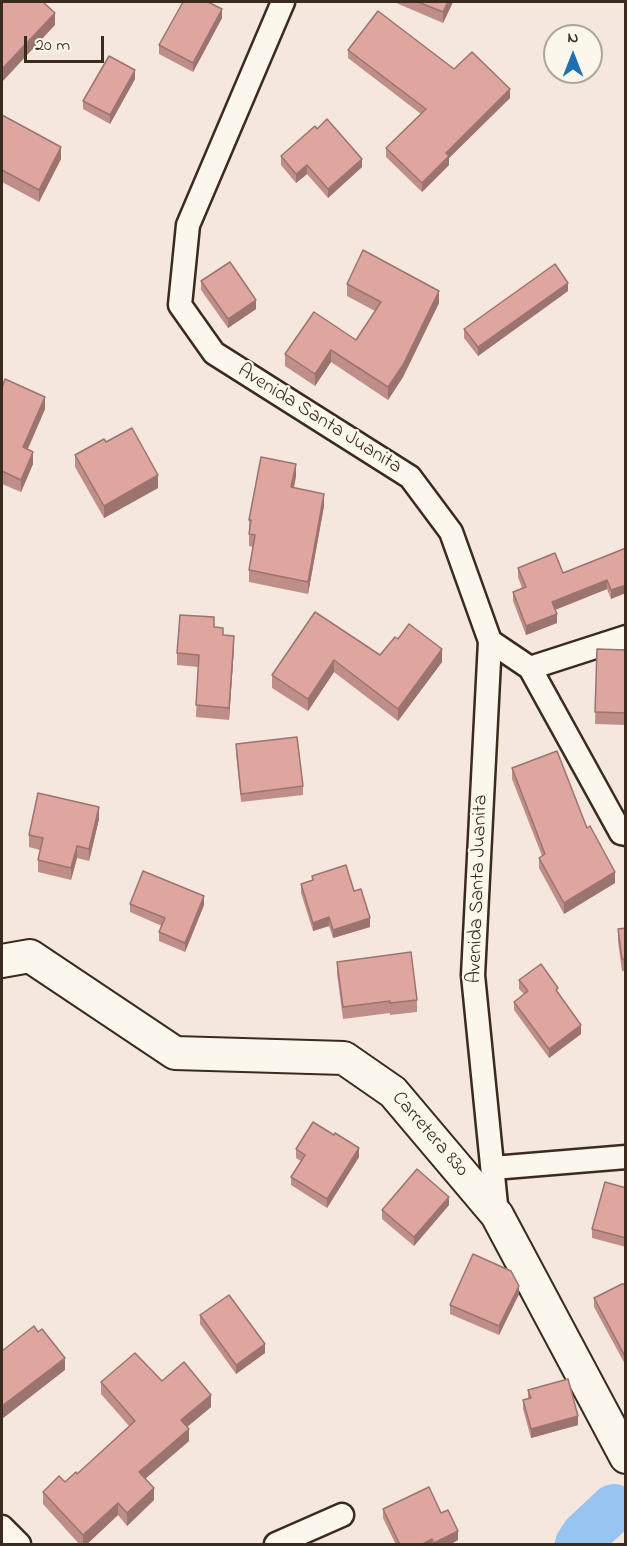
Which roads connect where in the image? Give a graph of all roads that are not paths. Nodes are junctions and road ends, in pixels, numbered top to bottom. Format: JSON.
{"nodes":[{"id":1,"x":283,"y":2,"type":"edge"},
{"id":2,"x":626,"y":637,"type":"edge"},
{"id":3,"x":490,"y":641,"type":"junction"},
{"id":4,"x":530,"y":668,"type":"junction"},
{"id":5,"x":626,"y":834,"type":"edge"},
{"id":6,"x":2,"y":961,"type":"edge"},
{"id":7,"x":626,"y":1157,"type":"edge"},
{"id":8,"x":493,"y":1168,"type":"junction"},
{"id":9,"x":497,"y":1215,"type":"junction"},
{"id":10,"x":626,"y":1457,"type":"edge"},
{"id":11,"x":342,"y":1515,"type":"dead end"},
{"id":12,"x":2,"y":1527,"type":"edge"},
{"id":13,"x":19,"y":1545,"type":"edge"},
{"id":14,"x":276,"y":1545,"type":"edge"}],
"edges":[{"from":1,"to":3,"type":"street","name":"Avenida Santa Juanita"},
{"from":2,"to":4,"type":"street"},
{"from":3,"to":4,"type":"street"},
{"from":3,"to":8,"type":"street","name":"Avenida Santa Juanita"},
{"from":4,"to":5,"type":"street"},
{"from":6,"to":9,"type":"street","name":"Carretera 830"},
{"from":7,"to":8,"type":"street"},
{"from":8,"to":9,"type":"street","name":"Avenida Santa Juanita"},
{"from":9,"to":10,"type":"street","name":"Carretera 830"},
{"from":11,"to":14,"type":"street"},
{"from":12,"to":13,"type":"street"}]}
